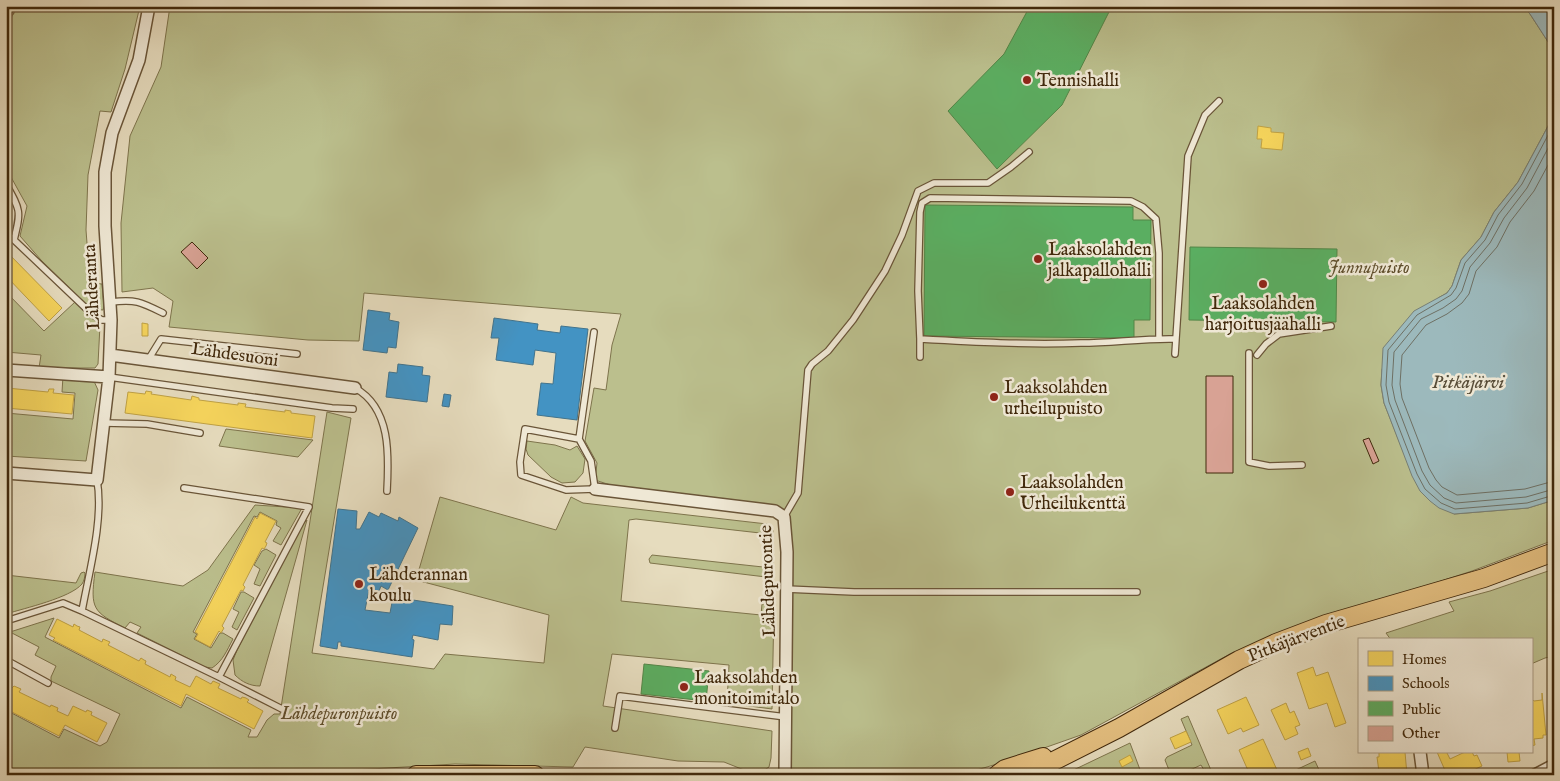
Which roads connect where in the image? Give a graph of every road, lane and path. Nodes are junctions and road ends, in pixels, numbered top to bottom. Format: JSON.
{"nodes":[{"id":1,"x":14,"y":6,"type":"edge"},
{"id":2,"x":149,"y":6,"type":"edge"},
{"id":3,"x":6,"y":18,"type":"edge"},
{"id":4,"x":1219,"y":101,"type":"dead end"},
{"id":5,"x":1029,"y":152,"type":"dead end"},
{"id":6,"x":6,"y":184,"type":"edge"},
{"id":7,"x":6,"y":233,"type":"edge"},
{"id":8,"x":14,"y":240,"type":"junction"},
{"id":9,"x":111,"y":302,"type":"junction"},
{"id":10,"x":163,"y":313,"type":"dead end"},
{"id":11,"x":111,"y":320,"type":"junction"},
{"id":12,"x":1331,"y":326,"type":"dead end"},
{"id":13,"x":594,"y":332,"type":"dead end"},
{"id":14,"x":1159,"y":338,"type":"junction"},
{"id":15,"x":1176,"y":338,"type":"junction"},
{"id":16,"x":920,"y":339,"type":"junction"},
{"id":17,"x":1249,"y":353,"type":"dead end"},
{"id":18,"x":298,"y":354,"type":"dead end"},
{"id":19,"x":1175,"y":354,"type":"dead end"},
{"id":20,"x":110,"y":355,"type":"junction"},
{"id":21,"x":1257,"y":355,"type":"dead end"},
{"id":22,"x":920,"y":357,"type":"dead end"},
{"id":23,"x":148,"y":360,"type":"junction"},
{"id":24,"x":6,"y":370,"type":"edge"},
{"id":25,"x":109,"y":377,"type":"junction"},
{"id":26,"x":355,"y":388,"type":"joint"},
{"id":27,"x":353,"y":409,"type":"dead end"},
{"id":28,"x":104,"y":423,"type":"junction"},
{"id":29,"x":200,"y":433,"type":"dead end"},
{"id":30,"x":579,"y":439,"type":"junction"},
{"id":31,"x":1302,"y":465,"type":"dead end"},
{"id":32,"x":6,"y":473,"type":"edge"},
{"id":33,"x":97,"y":480,"type":"junction"},
{"id":34,"x":184,"y":488,"type":"dead end"},
{"id":35,"x":595,"y":489,"type":"junction"},
{"id":36,"x":387,"y":491,"type":"dead end"},
{"id":37,"x":784,"y":517,"type":"junction"},
{"id":38,"x":1554,"y":552,"type":"edge"},
{"id":39,"x":786,"y":589,"type":"junction"},
{"id":40,"x":1137,"y":592,"type":"dead end"},
{"id":41,"x":82,"y":611,"type":"junction"},
{"id":42,"x":6,"y":621,"type":"edge"},
{"id":43,"x":6,"y":660,"type":"edge"},
{"id":44,"x":220,"y":677,"type":"junction"},
{"id":45,"x":48,"y":683,"type":"dead end"},
{"id":46,"x":282,"y":709,"type":"dead end"},
{"id":47,"x":786,"y":717,"type":"junction"},
{"id":48,"x":616,"y":728,"type":"dead end"},
{"id":49,"x":1080,"y":747,"type":"junction"},
{"id":50,"x":1420,"y":754,"type":"edge"},
{"id":51,"x":1554,"y":765,"type":"edge"},
{"id":52,"x":513,"y":774,"type":"edge"},
{"id":53,"x":416,"y":775,"type":"edge"},
{"id":54,"x":534,"y":775,"type":"edge"},
{"id":55,"x":785,"y":775,"type":"edge"},
{"id":56,"x":997,"y":775,"type":"edge"},
{"id":57,"x":1026,"y":775,"type":"edge"},
{"id":58,"x":1423,"y":775,"type":"edge"},
{"id":59,"x":1536,"y":775,"type":"edge"}],
"edges":[{"from":1,"to":3,"type":"lane"},
{"from":2,"to":9,"type":"street","name":"Lähderanta"},
{"from":4,"to":15,"type":"lane"},
{"from":5,"to":37,"type":"lane"},
{"from":6,"to":8,"type":"lane"},
{"from":7,"to":8,"type":"lane"},
{"from":8,"to":11,"type":"lane"},
{"from":9,"to":10,"type":"lane"},
{"from":9,"to":11,"type":"street","name":"Lähderanta"},
{"from":11,"to":20,"type":"street","name":"Lähderanta"},
{"from":12,"to":21,"type":"lane"},
{"from":13,"to":30,"type":"lane"},
{"from":14,"to":15,"type":"lane"},
{"from":14,"to":16,"type":"lane"},
{"from":14,"to":16,"type":"lane"},
{"from":15,"to":19,"type":"lane"},
{"from":16,"to":22,"type":"lane"},
{"from":17,"to":31,"type":"lane"},
{"from":18,"to":23,"type":"lane"},
{"from":20,"to":23,"type":"street","name":"Lähdesuoni"},
{"from":20,"to":25,"type":"street","name":"Lähderanta"},
{"from":23,"to":26,"type":"street","name":"Lähdesuoni"},
{"from":24,"to":25,"type":"street"},
{"from":25,"to":27,"type":"lane"},
{"from":25,"to":28,"type":"street","name":"Lähderanta"},
{"from":26,"to":36,"type":"lane"},
{"from":28,"to":29,"type":"lane"},
{"from":28,"to":33,"type":"street","name":"Lähderanta"},
{"from":30,"to":35,"type":"lane"},
{"from":30,"to":35,"type":"lane"},
{"from":32,"to":33,"type":"street"},
{"from":33,"to":41,"type":"lane"},
{"from":34,"to":44,"type":"lane"},
{"from":35,"to":37,"type":"street","name":"Lähdepurontie"},
{"from":37,"to":39,"type":"street","name":"Lähdepurontie"},
{"from":38,"to":49,"type":"main road","name":"Pitkäjärventie"},
{"from":39,"to":40,"type":"lane"},
{"from":39,"to":47,"type":"street","name":"Lähdepurontie"},
{"from":41,"to":42,"type":"lane"},
{"from":41,"to":44,"type":"lane"},
{"from":43,"to":45,"type":"lane"},
{"from":44,"to":46,"type":"lane"},
{"from":47,"to":48,"type":"lane"},
{"from":47,"to":55,"type":"street","name":"Lähdepurontie"},
{"from":49,"to":56,"type":"main road","name":"Pitkäjärventie"},
{"from":49,"to":57,"type":"main road","name":"Pitkäjärventie"},
{"from":50,"to":58,"type":"street"},
{"from":51,"to":59,"type":"street"},
{"from":52,"to":53,"type":"main road"},
{"from":52,"to":54,"type":"main road"}]}
